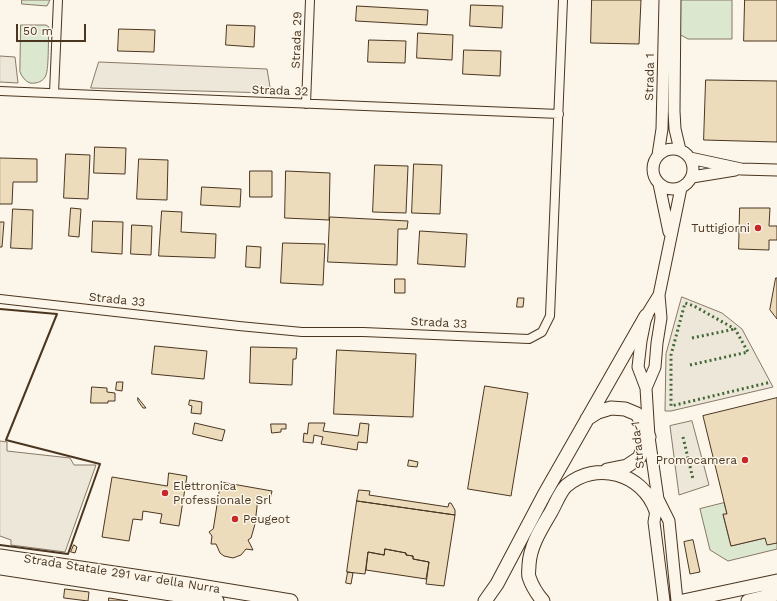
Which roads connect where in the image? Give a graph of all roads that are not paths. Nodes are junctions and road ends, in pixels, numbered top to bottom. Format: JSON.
{"nodes":[{"id":1,"x":58,"y":0,"type":"edge"},
{"id":2,"x":310,"y":0,"type":"edge"},
{"id":3,"x":563,"y":0,"type":"edge"},
{"id":4,"x":665,"y":0,"type":"edge"},
{"id":5,"x":675,"y":0,"type":"edge"},
{"id":6,"x":0,"y":91,"type":"edge"},
{"id":7,"x":54,"y":93,"type":"junction"},
{"id":8,"x":306,"y":104,"type":"junction"},
{"id":9,"x":559,"y":114,"type":"junction"},
{"id":10,"x":680,"y":150,"type":"junction"},
{"id":11,"x":658,"y":155,"type":"junction"},
{"id":12,"x":690,"y":158,"type":"junction"},
{"id":13,"x":741,"y":169,"type":"junction"},
{"id":14,"x":777,"y":170,"type":"edge"},
{"id":15,"x":692,"y":177,"type":"junction"},
{"id":16,"x":658,"y":184,"type":"junction"},
{"id":17,"x":681,"y":188,"type":"junction"},
{"id":18,"x":670,"y":237,"type":"junction"},
{"id":19,"x":659,"y":295,"type":"junction"},
{"id":20,"x":0,"y":300,"type":"edge"},
{"id":21,"x":646,"y":316,"type":"junction"},
{"id":22,"x":646,"y":388,"type":"junction"},
{"id":23,"x":587,"y":420,"type":"junction"},
{"id":24,"x":650,"y":437,"type":"junction"},
{"id":25,"x":601,"y":472,"type":"junction"},
{"id":26,"x":657,"y":505,"type":"junction"},
{"id":27,"x":0,"y":556,"type":"edge"},
{"id":28,"x":0,"y":568,"type":"edge"},
{"id":29,"x":777,"y":581,"type":"edge"},
{"id":30,"x":777,"y":594,"type":"edge"},
{"id":31,"x":663,"y":598,"type":"edge"},
{"id":32,"x":679,"y":598,"type":"edge"},
{"id":33,"x":217,"y":601,"type":"edge"},
{"id":34,"x":291,"y":601,"type":"edge"},
{"id":35,"x":485,"y":601,"type":"edge"},
{"id":36,"x":543,"y":601,"type":"edge"},
{"id":37,"x":748,"y":601,"type":"edge"}],
"edges":[{"from":1,"to":7,"type":"street"},
{"from":2,"to":8,"type":"street","name":"Strada 29"},
{"from":3,"to":9,"type":"street","name":"Strada 33"},
{"from":4,"to":11,"type":"street","name":"Strada 1"},
{"from":5,"to":10,"type":"street","name":"Strada 1"},
{"from":6,"to":7,"type":"street","name":"Strada 32"},
{"from":7,"to":8,"type":"street","name":"Strada 32"},
{"from":8,"to":9,"type":"street","name":"Strada 32"},
{"from":9,"to":20,"type":"street","name":"Strada 33"},
{"from":10,"to":11,"type":"street"},
{"from":10,"to":12,"type":"street"},
{"from":11,"to":16,"type":"street"},
{"from":12,"to":13,"type":"street"},
{"from":12,"to":15,"type":"street"},
{"from":13,"to":14,"type":"street"},
{"from":13,"to":15,"type":"street"},
{"from":15,"to":17,"type":"street"},
{"from":16,"to":17,"type":"street"},
{"from":16,"to":18,"type":"street","name":"Strada 1"},
{"from":17,"to":18,"type":"street","name":"Strada 1"},
{"from":18,"to":19,"type":"street","name":"Strada 1"},
{"from":19,"to":21,"type":"street","name":"Strada 1"},
{"from":19,"to":22,"type":"street","name":"Strada 1"},
{"from":21,"to":22,"type":"street","name":"Strada 1"},
{"from":21,"to":23,"type":"main road"},
{"from":22,"to":24,"type":"street","name":"Strada 1"},
{"from":23,"to":24,"type":"main road"},
{"from":23,"to":35,"type":"main road"},
{"from":24,"to":25,"type":"main road"},
{"from":24,"to":26,"type":"street","name":"Strada 1"},
{"from":25,"to":26,"type":"main road"},
{"from":25,"to":36,"type":"main road"},
{"from":26,"to":31,"type":"street","name":"Strada 1"},
{"from":26,"to":32,"type":"street","name":"Strada 1"},
{"from":27,"to":34,"type":"main road","name":"Strada Statale 291 var della Nurra"},
{"from":28,"to":33,"type":"main road","name":"Strada Statale 291 var della Nurra"},
{"from":29,"to":32,"type":"main road"},
{"from":30,"to":37,"type":"main road"}]}
